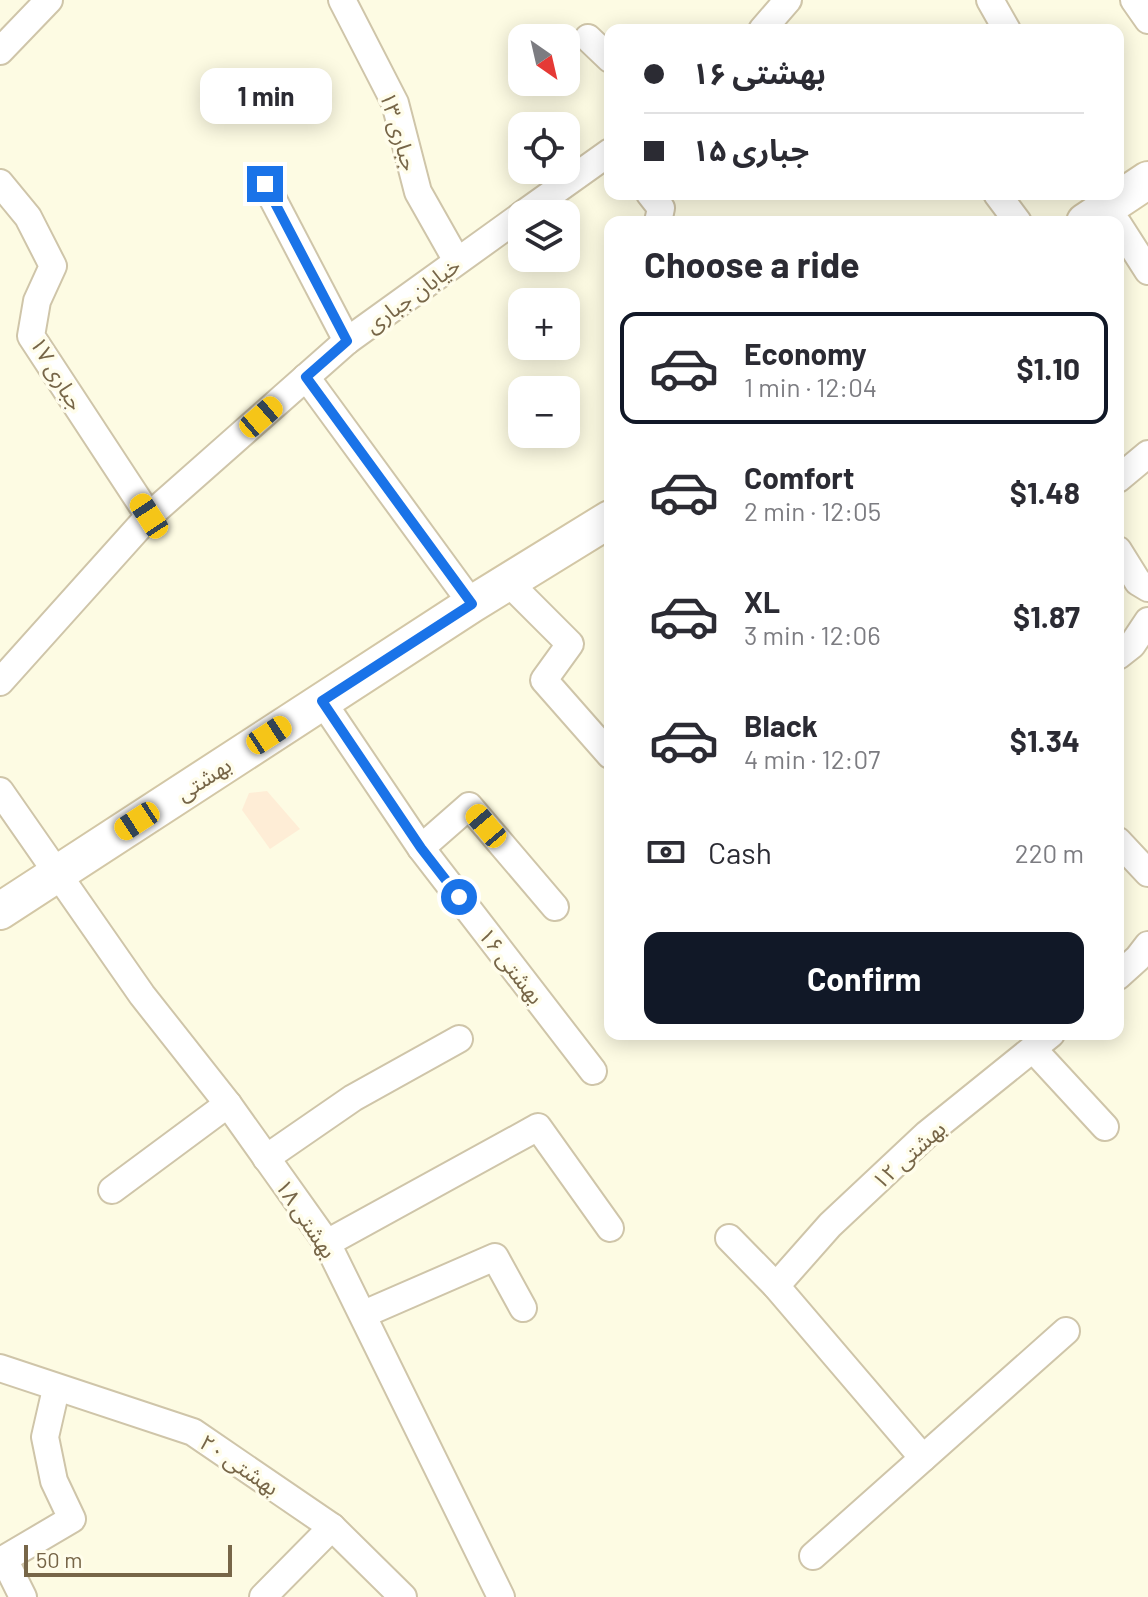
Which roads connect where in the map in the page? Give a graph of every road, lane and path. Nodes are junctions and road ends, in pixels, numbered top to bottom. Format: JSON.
{"nodes":[{"id":1,"x":49,"y":0,"type":"edge"},
{"id":2,"x":342,"y":0,"type":"edge"},
{"id":3,"x":990,"y":0,"type":"edge"},
{"id":4,"x":1134,"y":0,"type":"edge"},
{"id":5,"x":782,"y":3,"type":"edge"},
{"id":6,"x":1148,"y":20,"type":"edge"},
{"id":7,"x":766,"y":24,"type":"edge"},
{"id":8,"x":1004,"y":24,"type":"edge"},
{"id":9,"x":588,"y":38,"type":"dead end"},
{"id":10,"x":0,"y":51,"type":"edge"},
{"id":11,"x":604,"y":53,"type":"edge"},
{"id":12,"x":604,"y":156,"type":"edge"},
{"id":13,"x":0,"y":183,"type":"edge"},
{"id":14,"x":265,"y":184,"type":"dead end"},
{"id":15,"x":543,"y":200,"type":"edge"},
{"id":16,"x":1124,"y":217,"type":"edge"},
{"id":17,"x":508,"y":225,"type":"edge"},
{"id":18,"x":457,"y":261,"type":"junction"},
{"id":19,"x":1148,"y":271,"type":"edge"},
{"id":20,"x":347,"y":341,"type":"junction"},
{"id":21,"x":306,"y":377,"type":"junction"},
{"id":22,"x":1148,"y":454,"type":"edge"},
{"id":23,"x":1124,"y":474,"type":"edge"},
{"id":24,"x":149,"y":516,"type":"junction"},
{"id":25,"x":604,"y":523,"type":"edge"},
{"id":26,"x":1124,"y":560,"type":"edge"},
{"id":27,"x":508,"y":582,"type":"junction"},
{"id":28,"x":1148,"y":588,"type":"edge"},
{"id":29,"x":472,"y":604,"type":"junction"},
{"id":30,"x":1148,"y":621,"type":"edge"},
{"id":31,"x":1124,"y":651,"type":"edge"},
{"id":32,"x":0,"y":682,"type":"edge"},
{"id":33,"x":322,"y":701,"type":"junction"},
{"id":34,"x":604,"y":748,"type":"edge"},
{"id":35,"x":0,"y":791,"type":"edge"},
{"id":36,"x":1124,"y":847,"type":"edge"},
{"id":37,"x":421,"y":848,"type":"junction"},
{"id":38,"x":57,"y":873,"type":"junction"},
{"id":39,"x":1148,"y":873,"type":"edge"},
{"id":40,"x":555,"y":907,"type":"dead end"},
{"id":41,"x":0,"y":911,"type":"edge"},
{"id":42,"x":1148,"y":945,"type":"edge"},
{"id":43,"x":1124,"y":971,"type":"edge"},
{"id":44,"x":459,"y":1039,"type":"dead end"},
{"id":45,"x":1042,"y":1041,"type":"edge"},
{"id":46,"x":593,"y":1071,"type":"dead end"},
{"id":47,"x":228,"y":1104,"type":"junction"},
{"id":48,"x":1105,"y":1127,"type":"dead end"},
{"id":49,"x":266,"y":1158,"type":"junction"},
{"id":50,"x":112,"y":1190,"type":"dead end"},
{"id":51,"x":610,"y":1228,"type":"dead end"},
{"id":52,"x":729,"y":1238,"type":"dead end"},
{"id":53,"x":327,"y":1243,"type":"junction"},
{"id":54,"x":776,"y":1286,"type":"junction"},
{"id":55,"x":523,"y":1308,"type":"dead end"},
{"id":56,"x":364,"y":1314,"type":"junction"},
{"id":57,"x":1066,"y":1331,"type":"dead end"},
{"id":58,"x":0,"y":1368,"type":"edge"},
{"id":59,"x":56,"y":1389,"type":"junction"},
{"id":60,"x":923,"y":1458,"type":"junction"},
{"id":61,"x":332,"y":1527,"type":"junction"},
{"id":62,"x":813,"y":1556,"type":"dead end"},
{"id":63,"x":23,"y":1597,"type":"edge"},
{"id":64,"x":263,"y":1597,"type":"edge"},
{"id":65,"x":403,"y":1597,"type":"edge"},
{"id":66,"x":501,"y":1597,"type":"edge"}],
"edges":[{"from":1,"to":10,"type":"street"},
{"from":2,"to":18,"type":"street","name":"جباری ۱۳"},
{"from":3,"to":8,"type":"street"},
{"from":4,"to":6,"type":"street"},
{"from":5,"to":7,"type":"street"},
{"from":9,"to":11,"type":"street"},
{"from":12,"to":15,"type":"street","name":"خیابان جباری"},
{"from":13,"to":24,"type":"street","name":"جباری ۱۷"},
{"from":14,"to":20,"type":"street"},
{"from":16,"to":19,"type":"street"},
{"from":17,"to":18,"type":"street","name":"خیابان جباری"},
{"from":18,"to":20,"type":"street","name":"خیابان جباری"},
{"from":20,"to":21,"type":"street","name":"خیابان جباری"},
{"from":21,"to":24,"type":"street","name":"خیابان جباری"},
{"from":21,"to":29,"type":"street"},
{"from":22,"to":23,"type":"street"},
{"from":24,"to":32,"type":"street","name":"خیابان جباری"},
{"from":25,"to":27,"type":"main road","name":"بهشتی"},
{"from":26,"to":28,"type":"street"},
{"from":27,"to":29,"type":"main road","name":"بهشتی"},
{"from":27,"to":34,"type":"street"},
{"from":29,"to":33,"type":"main road","name":"بهشتی"},
{"from":30,"to":31,"type":"street"},
{"from":33,"to":37,"type":"street","name":"بهشتی ۱۶"},
{"from":33,"to":38,"type":"main road","name":"بهشتی"},
{"from":35,"to":38,"type":"street","name":"بهشتی ۱۸"},
{"from":36,"to":39,"type":"street"},
{"from":37,"to":40,"type":"street"},
{"from":37,"to":46,"type":"street","name":"بهشتی ۱۶"},
{"from":38,"to":41,"type":"main road","name":"بهشتی"},
{"from":38,"to":47,"type":"street","name":"بهشتی ۱۸"},
{"from":42,"to":43,"type":"street"},
{"from":44,"to":49,"type":"street"},
{"from":45,"to":48,"type":"street"},
{"from":45,"to":54,"type":"street","name":"بهشتی ۱۲"},
{"from":47,"to":49,"type":"street","name":"بهشتی ۱۸"},
{"from":47,"to":50,"type":"street"},
{"from":49,"to":53,"type":"street","name":"بهشتی ۱۸"},
{"from":51,"to":53,"type":"street"},
{"from":52,"to":54,"type":"street"},
{"from":53,"to":56,"type":"street","name":"بهشتی ۱۸"},
{"from":54,"to":60,"type":"street"},
{"from":55,"to":56,"type":"street"},
{"from":56,"to":66,"type":"street","name":"بهشتی ۱۸"},
{"from":57,"to":60,"type":"street"},
{"from":58,"to":59,"type":"street","name":"بهشتی ۲۰"},
{"from":59,"to":61,"type":"street","name":"بهشتی ۲۰"},
{"from":59,"to":63,"type":"street"},
{"from":60,"to":62,"type":"street"},
{"from":61,"to":64,"type":"street"},
{"from":61,"to":65,"type":"street","name":"بهشتی ۲۰"}]}
